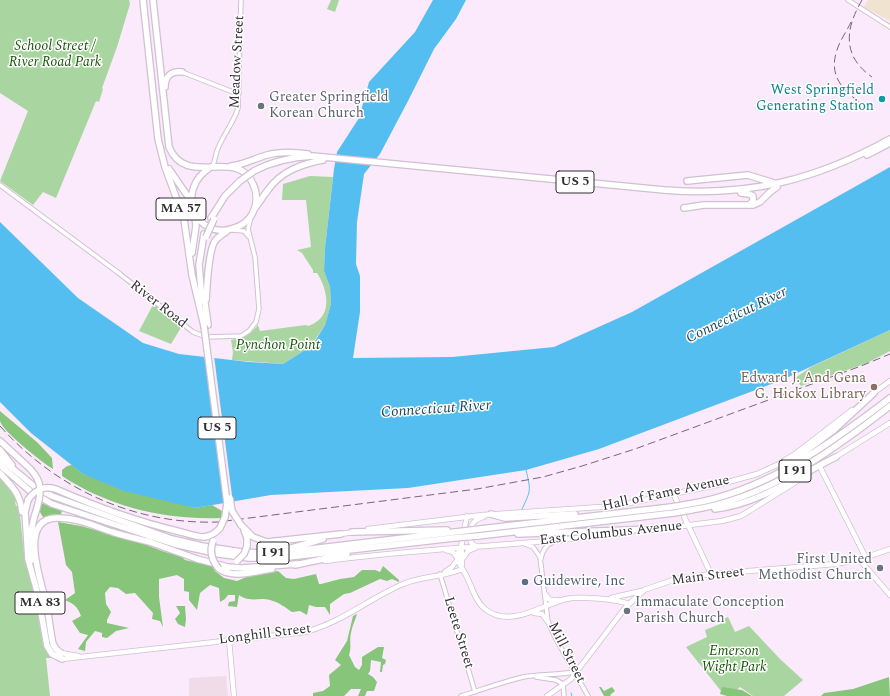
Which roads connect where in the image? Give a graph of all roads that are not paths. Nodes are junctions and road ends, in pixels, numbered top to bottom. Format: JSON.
{"nodes":[{"id":1,"x":143,"y":0,"type":"edge"},
{"id":2,"x":153,"y":0,"type":"edge"},
{"id":3,"x":241,"y":0,"type":"edge"},
{"id":4,"x":848,"y":0,"type":"edge"},
{"id":5,"x":890,"y":27,"type":"edge"},
{"id":6,"x":182,"y":72,"type":"joint"},
{"id":7,"x":239,"y":93,"type":"junction"},
{"id":8,"x":164,"y":107,"type":"junction"},
{"id":9,"x":890,"y":137,"type":"edge"},
{"id":10,"x":890,"y":144,"type":"edge"},
{"id":11,"x":159,"y":147,"type":"junction"},
{"id":12,"x":874,"y":150,"type":"junction"},
{"id":13,"x":324,"y":158,"type":"junction"},
{"id":14,"x":228,"y":166,"type":"junction"},
{"id":15,"x":211,"y":167,"type":"junction"},
{"id":16,"x":746,"y":175,"type":"junction"},
{"id":17,"x":686,"y":181,"type":"dead end"},
{"id":18,"x":0,"y":185,"type":"edge"},
{"id":19,"x":779,"y":185,"type":"junction"},
{"id":20,"x":744,"y":191,"type":"junction"},
{"id":21,"x":191,"y":202,"type":"junction"},
{"id":22,"x":749,"y":205,"type":"junction"},
{"id":23,"x":684,"y":208,"type":"dead end"},
{"id":24,"x":252,"y":213,"type":"junction"},
{"id":25,"x":195,"y":214,"type":"junction"},
{"id":26,"x":230,"y":230,"type":"junction"},
{"id":27,"x":205,"y":236,"type":"junction"},
{"id":28,"x":251,"y":239,"type":"junction"},
{"id":29,"x":192,"y":275,"type":"junction"},
{"id":30,"x":206,"y":311,"type":"junction"},
{"id":31,"x":206,"y":326,"type":"junction"},
{"id":32,"x":889,"y":384,"type":"edge"},
{"id":33,"x":874,"y":393,"type":"junction"},
{"id":34,"x":890,"y":398,"type":"edge"},
{"id":35,"x":889,"y":407,"type":"edge"},
{"id":36,"x":890,"y":423,"type":"edge"},
{"id":37,"x":0,"y":440,"type":"edge"},
{"id":38,"x":0,"y":450,"type":"edge"},
{"id":39,"x":836,"y":457,"type":"junction"},
{"id":40,"x":0,"y":458,"type":"edge"},
{"id":41,"x":0,"y":465,"type":"edge"},
{"id":42,"x":820,"y":467,"type":"junction"},
{"id":43,"x":0,"y":473,"type":"edge"},
{"id":44,"x":23,"y":477,"type":"junction"},
{"id":45,"x":750,"y":487,"type":"junction"},
{"id":46,"x":673,"y":493,"type":"junction"},
{"id":47,"x":693,"y":510,"type":"junction"},
{"id":48,"x":96,"y":511,"type":"junction"},
{"id":49,"x":80,"y":512,"type":"junction"},
{"id":50,"x":492,"y":514,"type":"junction"},
{"id":51,"x":602,"y":514,"type":"junction"},
{"id":52,"x":467,"y":516,"type":"junction"},
{"id":53,"x":688,"y":525,"type":"junction"},
{"id":54,"x":241,"y":526,"type":"junction"},
{"id":55,"x":159,"y":527,"type":"junction"},
{"id":56,"x":220,"y":528,"type":"junction"},
{"id":57,"x":652,"y":529,"type":"junction"},
{"id":58,"x":352,"y":532,"type":"junction"},
{"id":59,"x":455,"y":533,"type":"junction"},
{"id":60,"x":498,"y":533,"type":"junction"},
{"id":61,"x":341,"y":534,"type":"junction"},
{"id":62,"x":26,"y":540,"type":"junction"},
{"id":63,"x":558,"y":540,"type":"junction"},
{"id":64,"x":150,"y":542,"type":"junction"},
{"id":65,"x":520,"y":543,"type":"junction"},
{"id":66,"x":396,"y":545,"type":"junction"},
{"id":67,"x":477,"y":546,"type":"junction"},
{"id":68,"x":461,"y":547,"type":"junction"},
{"id":69,"x":439,"y":549,"type":"junction"},
{"id":70,"x":890,"y":549,"type":"edge"},
{"id":71,"x":252,"y":553,"type":"junction"},
{"id":72,"x":866,"y":558,"type":"junction"},
{"id":73,"x":860,"y":559,"type":"junction"},
{"id":74,"x":459,"y":560,"type":"junction"},
{"id":75,"x":541,"y":562,"type":"junction"},
{"id":76,"x":305,"y":563,"type":"junction"},
{"id":77,"x":219,"y":567,"type":"junction"},
{"id":78,"x":462,"y":569,"type":"junction"},
{"id":79,"x":440,"y":574,"type":"junction"},
{"id":80,"x":711,"y":574,"type":"junction"},
{"id":81,"x":41,"y":585,"type":"junction"},
{"id":82,"x":644,"y":590,"type":"junction"},
{"id":83,"x":544,"y":594,"type":"junction"},
{"id":84,"x":890,"y":595,"type":"edge"},
{"id":85,"x":603,"y":599,"type":"junction"},
{"id":86,"x":562,"y":600,"type":"junction"},
{"id":87,"x":629,"y":604,"type":"junction"},
{"id":88,"x":546,"y":607,"type":"junction"},
{"id":89,"x":530,"y":613,"type":"junction"},
{"id":90,"x":548,"y":622,"type":"junction"},
{"id":91,"x":229,"y":640,"type":"junction"},
{"id":92,"x":62,"y":656,"type":"junction"},
{"id":93,"x":575,"y":672,"type":"junction"},
{"id":94,"x":530,"y":677,"type":"junction"},
{"id":95,"x":563,"y":684,"type":"junction"},
{"id":96,"x":475,"y":692,"type":"junction"},
{"id":97,"x":234,"y":696,"type":"edge"},
{"id":98,"x":461,"y":696,"type":"edge"},
{"id":99,"x":547,"y":696,"type":"edge"},
{"id":100,"x":564,"y":696,"type":"edge"},
{"id":101,"x":588,"y":696,"type":"edge"}],
"edges":[{"from":1,"to":11,"type":"highway","number":"MA 57"},
{"from":2,"to":8,"type":"highway"},
{"from":3,"to":7,"type":"street","name":"Meadow Street"},
{"from":4,"to":5,"type":"street"},
{"from":6,"to":7,"type":"street"},
{"from":6,"to":8,"type":"highway"},
{"from":7,"to":15,"type":"street","name":"Meadow Street"},
{"from":8,"to":15,"type":"highway"},
{"from":9,"to":12,"type":"highway"},
{"from":10,"to":12,"type":"highway"},
{"from":11,"to":21,"type":"highway"},
{"from":11,"to":29,"type":"highway","number":"MA 57"},
{"from":12,"to":19,"type":"highway","number":"US 5"},
{"from":13,"to":14,"type":"highway"},
{"from":13,"to":20,"type":"highway","number":"US 5"},
{"from":13,"to":24,"type":"highway"},
{"from":13,"to":27,"type":"highway","number":"US 5","bridge":true},
{"from":14,"to":15,"type":"highway"},
{"from":14,"to":24,"type":"highway"},
{"from":15,"to":21,"type":"highway"},
{"from":16,"to":17,"type":"highway"},
{"from":16,"to":19,"type":"highway"},
{"from":16,"to":20,"type":"highway"},
{"from":18,"to":28,"type":"street","name":"River Road"},
{"from":19,"to":20,"type":"highway","number":"US 5"},
{"from":19,"to":22,"type":"highway"},
{"from":20,"to":22,"type":"highway"},
{"from":21,"to":25,"type":"highway"},
{"from":22,"to":23,"type":"highway"},
{"from":24,"to":26,"type":"highway"},
{"from":24,"to":28,"type":"street","name":"River Road"},
{"from":25,"to":26,"type":"highway"},
{"from":25,"to":29,"type":"highway"},
{"from":26,"to":28,"type":"street"},
{"from":26,"to":30,"type":"highway"},
{"from":27,"to":30,"type":"highway","number":"US 5"},
{"from":27,"to":31,"type":"highway","number":"US 5"},
{"from":29,"to":31,"type":"highway","number":"MA 57"},
{"from":30,"to":31,"type":"highway","number":"US 5"},
{"from":31,"to":54,"type":"highway","number":"US 5","bridge":true},
{"from":31,"to":56,"type":"highway","number":"US 5","bridge":true},
{"from":32,"to":33,"type":"main road","name":"Hall of Fame Avenue"},
{"from":33,"to":45,"type":"highway"},
{"from":33,"to":46,"type":"main road","name":"Hall of Fame Avenue"},
{"from":34,"to":45,"type":"highway","number":"I 91"},
{"from":35,"to":47,"type":"highway","number":"I 91"},
{"from":36,"to":39,"type":"main road","name":"East Columbus Avenue"},
{"from":37,"to":81,"type":"highway","bridge":true},
{"from":38,"to":44,"type":"highway"},
{"from":39,"to":42,"type":"main road","name":"East Columbus Avenue"},
{"from":39,"to":47,"type":"highway"},
{"from":40,"to":44,"type":"highway","number":"I 91"},
{"from":41,"to":49,"type":"highway","number":"I 91"},
{"from":42,"to":53,"type":"main road","name":"East Columbus Avenue"},
{"from":42,"to":72,"type":"main road"},
{"from":43,"to":62,"type":"highway"},
{"from":44,"to":48,"type":"highway","number":"I 91"},
{"from":45,"to":51,"type":"highway","number":"I 91","bridge":true},
{"from":46,"to":50,"type":"main road","name":"Hall of Fame Avenue"},
{"from":46,"to":53,"type":"main road"},
{"from":47,"to":60,"type":"highway","number":"I 91","bridge":true},
{"from":48,"to":55,"type":"highway"},
{"from":48,"to":71,"type":"highway","number":"I 91"},
{"from":49,"to":64,"type":"highway","number":"US 5"},
{"from":49,"to":66,"type":"highway","number":"I 91"},
{"from":50,"to":51,"type":"highway"},
{"from":50,"to":52,"type":"main road","name":"Hall of Fame Avenue"},
{"from":50,"to":67,"type":"main road"},
{"from":51,"to":59,"type":"highway","number":"I 91","bridge":true},
{"from":52,"to":58,"type":"main road","name":"Hall of Fame Avenue"},
{"from":52,"to":68,"type":"main road"},
{"from":53,"to":57,"type":"main road","name":"East Columbus Avenue"},
{"from":53,"to":80,"type":"main road"},
{"from":54,"to":61,"type":"highway"},
{"from":54,"to":77,"type":"highway","number":"US 5","bridge":true},
{"from":55,"to":56,"type":"highway"},
{"from":55,"to":62,"type":"highway","bridge":true},
{"from":56,"to":77,"type":"highway","bridge":true},
{"from":57,"to":60,"type":"highway"},
{"from":57,"to":63,"type":"main road","name":"East Columbus Avenue"},
{"from":58,"to":59,"type":"highway"},
{"from":58,"to":61,"type":"main road","name":"Hall of Fame Avenue"},
{"from":59,"to":60,"type":"highway","number":"I 91","bridge":true},
{"from":59,"to":66,"type":"highway","number":"I 91"},
{"from":59,"to":71,"type":"highway","number":"I 91"},
{"from":61,"to":71,"type":"highway"},
{"from":62,"to":92,"type":"highway","number":"MA 83"},
{"from":63,"to":65,"type":"main road","name":"East Columbus Avenue"},
{"from":63,"to":75,"type":"street","name":"Mill Street"},
{"from":64,"to":77,"type":"highway","number":"US 5"},
{"from":64,"to":81,"type":"highway"},
{"from":65,"to":67,"type":"main road","name":"East Columbus Avenue"},
{"from":65,"to":75,"type":"street","name":"Mill Street"},
{"from":66,"to":76,"type":"highway"},
{"from":67,"to":68,"type":"main road","name":"East Columbus Avenue"},
{"from":67,"to":74,"type":"main road"},
{"from":68,"to":69,"type":"main road","name":"East Columbus Avenue"},
{"from":68,"to":74,"type":"main road"},
{"from":69,"to":74,"type":"main road"},
{"from":69,"to":76,"type":"main road","name":"East Columbus Avenue"},
{"from":70,"to":72,"type":"main road","name":"Main Street"},
{"from":72,"to":73,"type":"main road","name":"Main Street"},
{"from":73,"to":80,"type":"main road","name":"Main Street"},
{"from":73,"to":84,"type":"main road"},
{"from":74,"to":78,"type":"main road","name":"Main Street"},
{"from":74,"to":79,"type":"main road"},
{"from":75,"to":83,"type":"street","name":"Mill Street"},
{"from":76,"to":77,"type":"highway"},
{"from":78,"to":79,"type":"main road","name":"Longhill Street"},
{"from":78,"to":89,"type":"main road","name":"Main Street"},
{"from":79,"to":91,"type":"main road","name":"Longhill Street"},
{"from":79,"to":96,"type":"street","name":"Leete Street"},
{"from":80,"to":82,"type":"main road","name":"Main Street"},
{"from":81,"to":92,"type":"highway","number":"MA 83"},
{"from":82,"to":85,"type":"main road","name":"Main Street"},
{"from":82,"to":87,"type":"main road","name":"Main Street"},
{"from":83,"to":86,"type":"main road"},
{"from":83,"to":88,"type":"street","name":"Mill Street"},
{"from":85,"to":86,"type":"main road","name":"Main Street"},
{"from":85,"to":87,"type":"main road","name":"Main Street"},
{"from":86,"to":88,"type":"main road","name":"Main Street"},
{"from":87,"to":93,"type":"main road"},
{"from":88,"to":89,"type":"main road","name":"Main Street"},
{"from":88,"to":90,"type":"street","name":"Mill Street"},
{"from":89,"to":90,"type":"main road"},
{"from":90,"to":93,"type":"street","name":"Mill Street"},
{"from":91,"to":92,"type":"main road","name":"Longhill Street"},
{"from":91,"to":97,"type":"main road"},
{"from":93,"to":94,"type":"street"},
{"from":93,"to":95,"type":"main road"},
{"from":93,"to":101,"type":"street","name":"Mill Street"},
{"from":94,"to":95,"type":"street"},
{"from":94,"to":96,"type":"street"},
{"from":95,"to":99,"type":"main road"},
{"from":95,"to":100,"type":"street"},
{"from":96,"to":98,"type":"street"}]}
